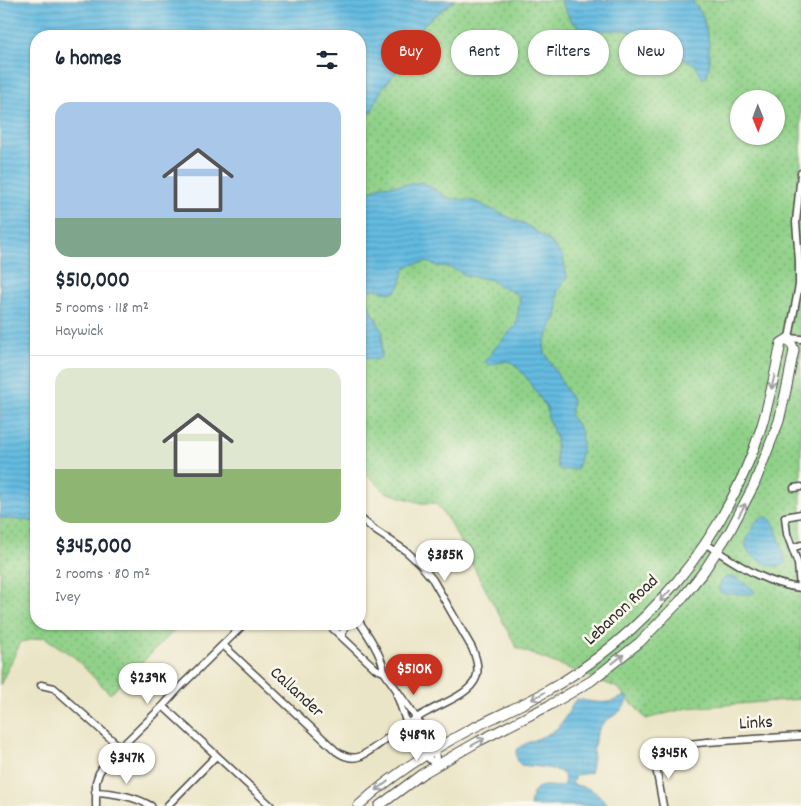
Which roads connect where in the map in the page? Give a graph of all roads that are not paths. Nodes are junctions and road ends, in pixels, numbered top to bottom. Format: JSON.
{"nodes":[{"id":1,"x":801,"y":172,"type":"edge"},
{"id":2,"x":789,"y":338,"type":"junction"},
{"id":3,"x":801,"y":339,"type":"edge"},
{"id":4,"x":761,"y":428,"type":"junction"},
{"id":5,"x":774,"y":433,"type":"junction"},
{"id":6,"x":801,"y":514,"type":"edge"},
{"id":7,"x":366,"y":523,"type":"edge"},
{"id":8,"x":706,"y":544,"type":"junction"},
{"id":9,"x":801,"y":546,"type":"edge"},
{"id":10,"x":792,"y":548,"type":"junction"},
{"id":11,"x":717,"y":551,"type":"junction"},
{"id":12,"x":801,"y":588,"type":"edge"},
{"id":13,"x":238,"y":630,"type":"edge"},
{"id":14,"x":334,"y":630,"type":"edge"},
{"id":15,"x":344,"y":630,"type":"edge"},
{"id":16,"x":364,"y":630,"type":"edge"},
{"id":17,"x":342,"y":637,"type":"junction"},
{"id":18,"x":223,"y":645,"type":"junction"},
{"id":19,"x":384,"y":672,"type":"junction"},
{"id":20,"x":41,"y":685,"type":"dead end"},
{"id":21,"x":394,"y":687,"type":"junction"},
{"id":22,"x":163,"y":706,"type":"junction"},
{"id":23,"x":417,"y":718,"type":"junction"},
{"id":24,"x":406,"y":724,"type":"junction"},
{"id":25,"x":424,"y":730,"type":"junction"},
{"id":26,"x":414,"y":736,"type":"junction"},
{"id":27,"x":801,"y":736,"type":"edge"},
{"id":28,"x":120,"y":747,"type":"junction"},
{"id":29,"x":435,"y":750,"type":"junction"},
{"id":30,"x":425,"y":755,"type":"junction"},
{"id":31,"x":216,"y":756,"type":"junction"},
{"id":32,"x":437,"y":766,"type":"junction"},
{"id":33,"x":95,"y":792,"type":"junction"},
{"id":34,"x":96,"y":806,"type":"edge"},
{"id":35,"x":151,"y":806,"type":"edge"},
{"id":36,"x":167,"y":806,"type":"edge"},
{"id":37,"x":271,"y":806,"type":"edge"},
{"id":38,"x":358,"y":806,"type":"edge"},
{"id":39,"x":379,"y":806,"type":"edge"},
{"id":40,"x":663,"y":806,"type":"edge"}],
"edges":[{"from":1,"to":2,"type":"street","name":"Lebanon Road"},
{"from":2,"to":3,"type":"street"},
{"from":2,"to":4,"type":"main road","name":"Lebanon Road","one_way":true},
{"from":2,"to":5,"type":"main road","name":"Lebanon Road"},
{"from":4,"to":5,"type":"main road"},
{"from":4,"to":8,"type":"main road","name":"Lebanon Road"},
{"from":11,"to":5,"type":"main road","name":"Lebanon Road","one_way":true},
{"from":6,"to":10,"type":"street"},
{"from":7,"to":23,"type":"street"},
{"from":8,"to":11,"type":"street"},
{"from":8,"to":29,"type":"main road","name":"Lebanon Road","one_way":true},
{"from":9,"to":10,"type":"street"},
{"from":10,"to":12,"type":"street"},
{"from":11,"to":12,"type":"street"},
{"from":32,"to":11,"type":"main road","name":"Lebanon Road","one_way":true},
{"from":13,"to":18,"type":"street"},
{"from":14,"to":17,"type":"street"},
{"from":15,"to":17,"type":"street"},
{"from":16,"to":19,"type":"street"},
{"from":17,"to":19,"type":"street"},
{"from":18,"to":22,"type":"street"},
{"from":18,"to":24,"type":"street","name":"Callander"},
{"from":19,"to":21,"type":"street"},
{"from":20,"to":28,"type":"street"},
{"from":21,"to":23,"type":"street"},
{"from":21,"to":24,"type":"street"},
{"from":22,"to":28,"type":"street"},
{"from":22,"to":31,"type":"street"},
{"from":23,"to":24,"type":"street"},
{"from":23,"to":25,"type":"street"},
{"from":24,"to":26,"type":"street"},
{"from":25,"to":26,"type":"street"},
{"from":25,"to":29,"type":"street"},
{"from":26,"to":30,"type":"street"},
{"from":27,"to":40,"type":"street","name":"Links"},
{"from":28,"to":33,"type":"street"},
{"from":29,"to":30,"type":"main road","name":"Lebanon Road"},
{"from":29,"to":32,"type":"street"},
{"from":30,"to":32,"type":"street"},
{"from":30,"to":38,"type":"main road","name":"Lebanon Road","one_way":true},
{"from":31,"to":36,"type":"street"},
{"from":31,"to":37,"type":"street"},
{"from":32,"to":39,"type":"main road","name":"Lebanon Road"},
{"from":33,"to":34,"type":"street"},
{"from":33,"to":35,"type":"street"}]}
